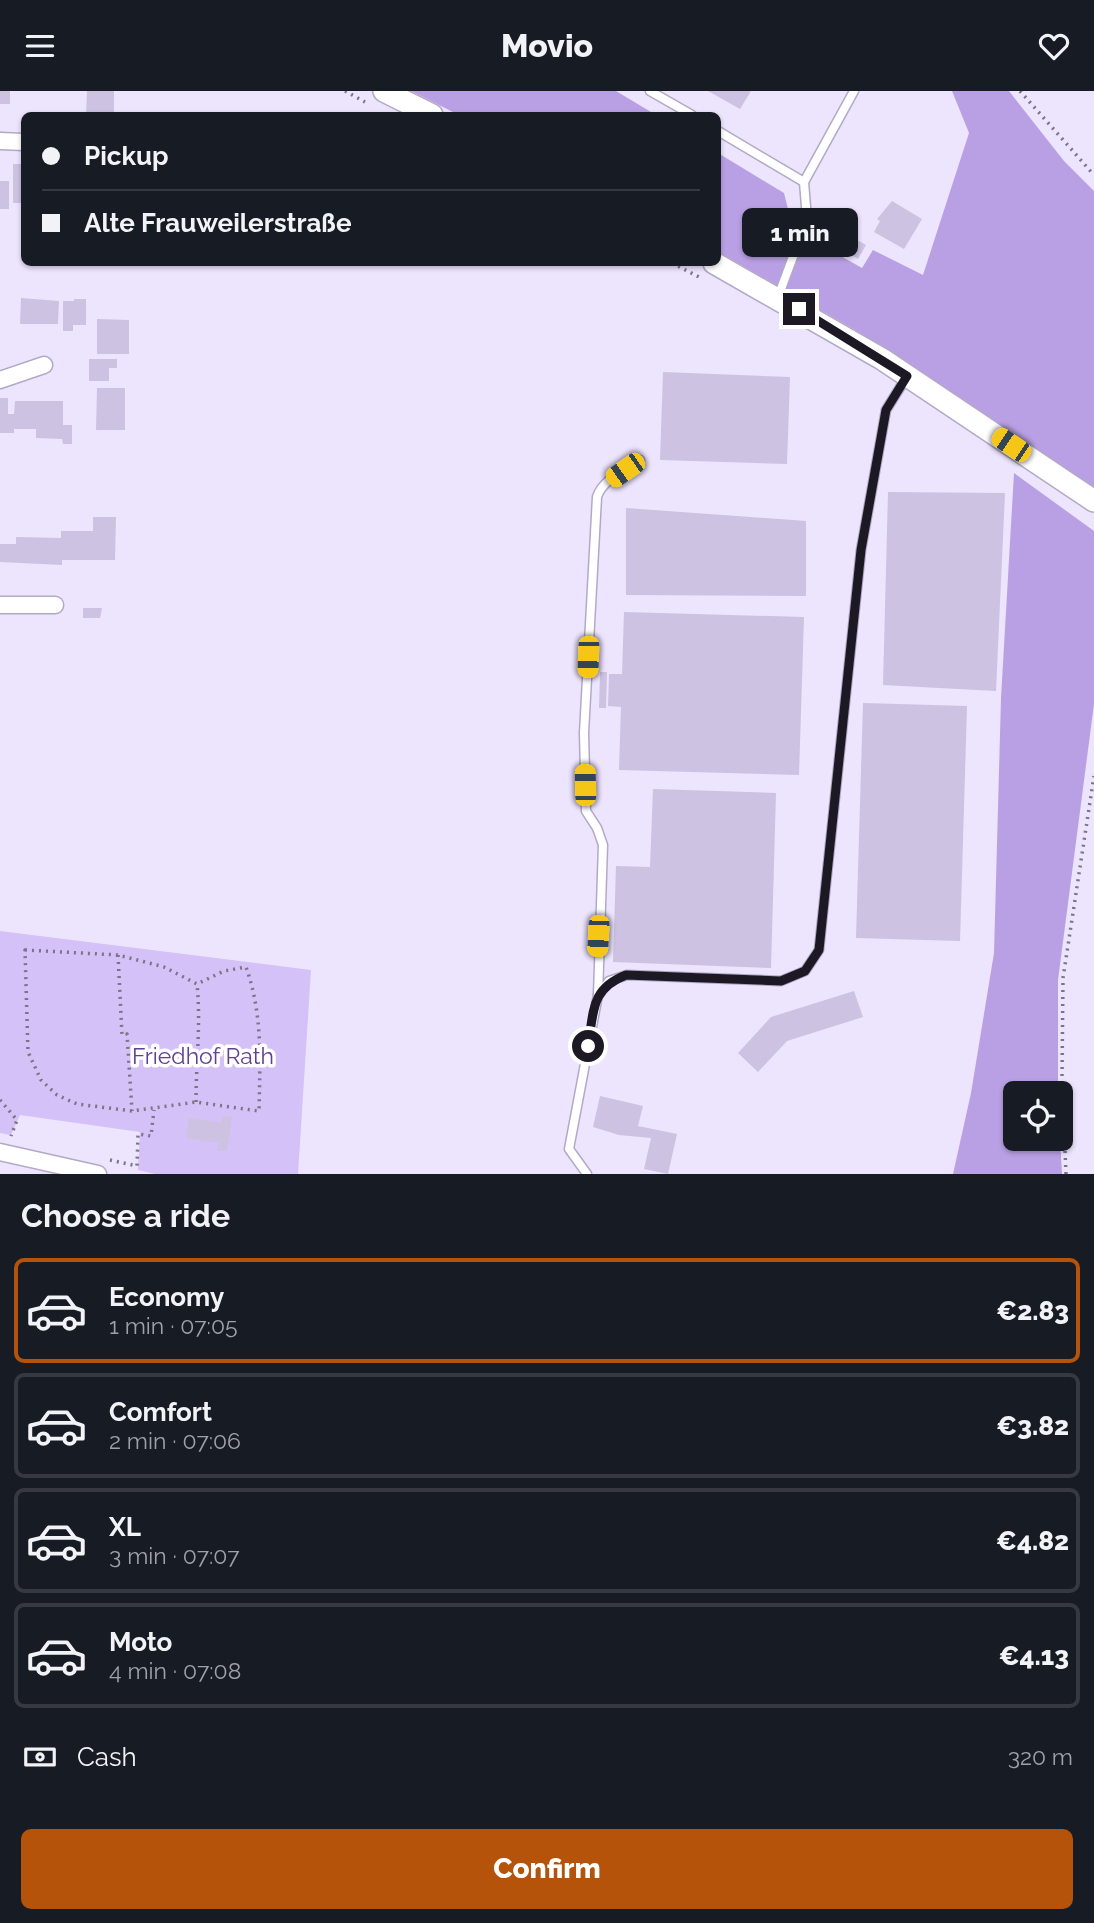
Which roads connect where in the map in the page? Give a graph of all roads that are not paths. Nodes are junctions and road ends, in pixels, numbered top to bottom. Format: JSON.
{"nodes":[{"id":1,"x":384,"y":91,"type":"edge"},
{"id":2,"x":650,"y":91,"type":"edge"},
{"id":3,"x":854,"y":91,"type":"edge"},
{"id":4,"x":426,"y":112,"type":"edge"},
{"id":5,"x":687,"y":112,"type":"edge"},
{"id":6,"x":721,"y":133,"type":"edge"},
{"id":7,"x":0,"y":141,"type":"edge"},
{"id":8,"x":21,"y":142,"type":"edge"},
{"id":9,"x":804,"y":182,"type":"junction"},
{"id":10,"x":720,"y":266,"type":"edge"},
{"id":11,"x":778,"y":297,"type":"junction"},
{"id":12,"x":44,"y":365,"type":"dead end"},
{"id":13,"x":907,"y":376,"type":"junction"},
{"id":14,"x":0,"y":380,"type":"edge"},
{"id":15,"x":640,"y":460,"type":"dead end"},
{"id":16,"x":1094,"y":501,"type":"edge"},
{"id":17,"x":0,"y":605,"type":"edge"},
{"id":18,"x":55,"y":605,"type":"dead end"},
{"id":19,"x":598,"y":995,"type":"junction"},
{"id":20,"x":5,"y":1148,"type":"edge"},
{"id":21,"x":99,"y":1166,"type":"edge"},
{"id":22,"x":587,"y":1174,"type":"edge"}],
"edges":[{"from":1,"to":4,"type":"street"},
{"from":2,"to":5,"type":"lane"},
{"from":3,"to":9,"type":"lane"},
{"from":6,"to":9,"type":"lane"},
{"from":7,"to":8,"type":"street"},
{"from":9,"to":11,"type":"lane"},
{"from":10,"to":11,"type":"street"},
{"from":11,"to":13,"type":"street"},
{"from":12,"to":14,"type":"street"},
{"from":13,"to":16,"type":"street"},
{"from":13,"to":19,"type":"lane"},
{"from":15,"to":19,"type":"lane"},
{"from":17,"to":18,"type":"street"},
{"from":19,"to":22,"type":"lane"},
{"from":20,"to":21,"type":"street"}]}
